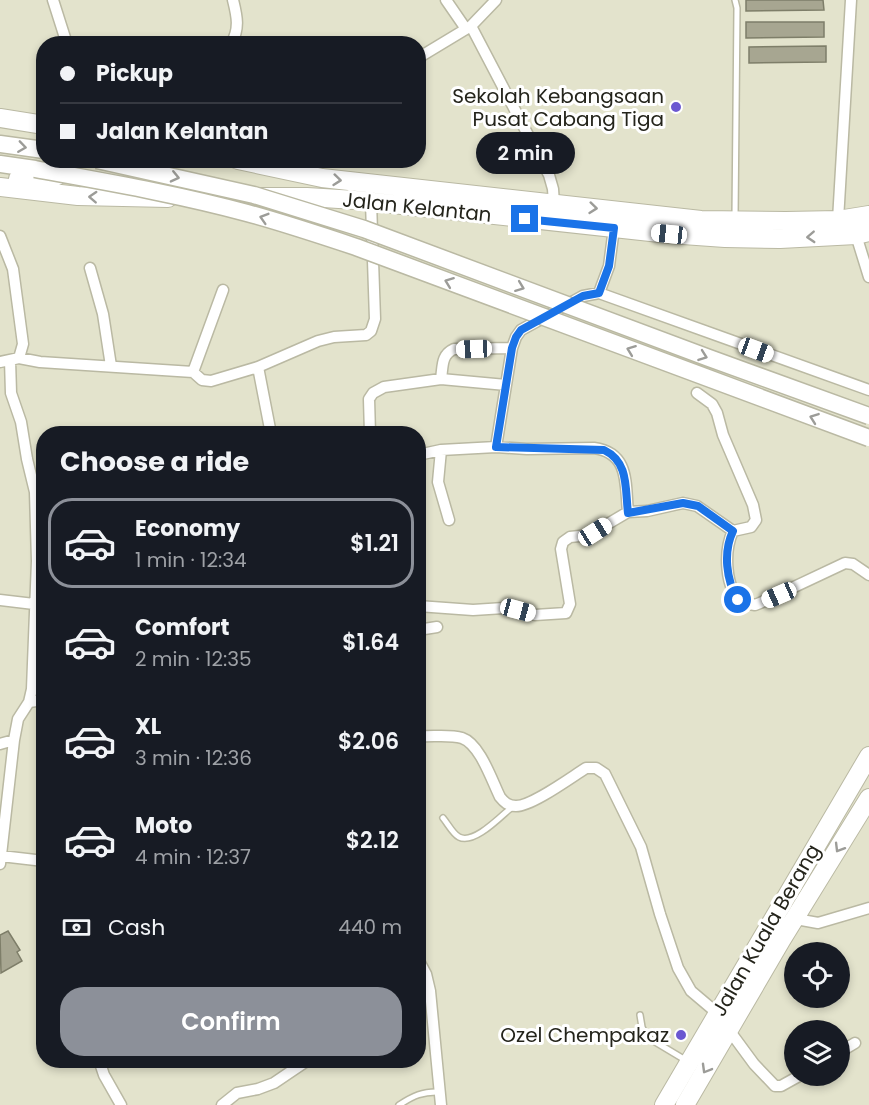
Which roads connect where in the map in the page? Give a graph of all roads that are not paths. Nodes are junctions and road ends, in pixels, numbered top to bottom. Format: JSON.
{"nodes":[{"id":1,"x":53,"y":0,"type":"edge"},
{"id":2,"x":233,"y":0,"type":"edge"},
{"id":3,"x":446,"y":0,"type":"edge"},
{"id":4,"x":496,"y":0,"type":"edge"},
{"id":5,"x":735,"y":0,"type":"edge"},
{"id":6,"x":851,"y":0,"type":"edge"},
{"id":7,"x":469,"y":28,"type":"junction"},
{"id":8,"x":64,"y":36,"type":"edge"},
{"id":9,"x":235,"y":36,"type":"edge"},
{"id":10,"x":426,"y":53,"type":"edge"},
{"id":11,"x":0,"y":113,"type":"edge"},
{"id":12,"x":36,"y":117,"type":"edge"},
{"id":13,"x":0,"y":118,"type":"edge"},
{"id":14,"x":36,"y":124,"type":"edge"},
{"id":15,"x":0,"y":144,"type":"edge"},
{"id":16,"x":36,"y":149,"type":"edge"},
{"id":17,"x":0,"y":164,"type":"edge"},
{"id":18,"x":66,"y":168,"type":"edge"},
{"id":19,"x":133,"y":168,"type":"edge"},
{"id":20,"x":297,"y":168,"type":"edge"},
{"id":21,"x":0,"y":177,"type":"edge"},
{"id":22,"x":0,"y":187,"type":"edge"},
{"id":23,"x":371,"y":202,"type":"junction"},
{"id":24,"x":554,"y":204,"type":"junction"},
{"id":25,"x":869,"y":215,"type":"edge"},
{"id":26,"x":838,"y":220,"type":"junction"},
{"id":27,"x":735,"y":221,"type":"junction"},
{"id":28,"x":614,"y":228,"type":"junction"},
{"id":29,"x":862,"y":234,"type":"edge"},
{"id":30,"x":0,"y":236,"type":"edge"},
{"id":31,"x":90,"y":268,"type":"dead end"},
{"id":32,"x":869,"y":277,"type":"edge"},
{"id":33,"x":223,"y":290,"type":"dead end"},
{"id":34,"x":599,"y":293,"type":"junction"},
{"id":35,"x":512,"y":348,"type":"junction"},
{"id":36,"x":10,"y":360,"type":"edge"},
{"id":37,"x":111,"y":366,"type":"junction"},
{"id":38,"x":258,"y":367,"type":"junction"},
{"id":39,"x":193,"y":372,"type":"junction"},
{"id":40,"x":441,"y":379,"type":"junction"},
{"id":41,"x":506,"y":385,"type":"junction"},
{"id":42,"x":869,"y":390,"type":"edge"},
{"id":43,"x":697,"y":393,"type":"dead end"},
{"id":44,"x":869,"y":416,"type":"edge"},
{"id":45,"x":269,"y":426,"type":"edge"},
{"id":46,"x":370,"y":426,"type":"edge"},
{"id":47,"x":869,"y":438,"type":"edge"},
{"id":48,"x":496,"y":447,"type":"junction"},
{"id":49,"x":441,"y":450,"type":"junction"},
{"id":50,"x":426,"y":453,"type":"edge"},
{"id":51,"x":36,"y":500,"type":"edge"},
{"id":52,"x":628,"y":513,"type":"junction"},
{"id":53,"x":449,"y":520,"type":"dead end"},
{"id":54,"x":733,"y":531,"type":"junction"},
{"id":55,"x":36,"y":575,"type":"edge"},
{"id":56,"x":869,"y":575,"type":"edge"},
{"id":57,"x":0,"y":600,"type":"edge"},
{"id":58,"x":34,"y":604,"type":"junction"},
{"id":59,"x":426,"y":607,"type":"edge"},
{"id":60,"x":36,"y":610,"type":"edge"},
{"id":61,"x":437,"y":627,"type":"dead end"},
{"id":62,"x":426,"y":629,"type":"edge"},
{"id":63,"x":36,"y":650,"type":"edge"},
{"id":64,"x":36,"y":701,"type":"edge"},
{"id":65,"x":29,"y":702,"type":"junction"},
{"id":66,"x":426,"y":736,"type":"edge"},
{"id":67,"x":14,"y":740,"type":"junction"},
{"id":68,"x":0,"y":744,"type":"edge"},
{"id":69,"x":869,"y":756,"type":"edge"},
{"id":70,"x":869,"y":790,"type":"edge"},
{"id":71,"x":869,"y":798,"type":"edge"},
{"id":72,"x":513,"y":806,"type":"junction"},
{"id":73,"x":836,"y":812,"type":"junction"},
{"id":74,"x":443,"y":818,"type":"dead end"},
{"id":75,"x":1,"y":856,"type":"edge"},
{"id":76,"x":36,"y":860,"type":"edge"},
{"id":77,"x":0,"y":864,"type":"edge"},
{"id":78,"x":869,"y":908,"type":"edge"},
{"id":79,"x":772,"y":920,"type":"junction"},
{"id":80,"x":793,"y":923,"type":"junction"},
{"id":81,"x":426,"y":974,"type":"edge"},
{"id":82,"x":426,"y":992,"type":"edge"},
{"id":83,"x":430,"y":992,"type":"junction"},
{"id":84,"x":717,"y":1013,"type":"junction"},
{"id":85,"x":640,"y":1015,"type":"dead end"},
{"id":86,"x":729,"y":1030,"type":"junction"},
{"id":87,"x":855,"y":1043,"type":"dead end"},
{"id":88,"x":850,"y":1046,"type":"edge"},
{"id":89,"x":689,"y":1062,"type":"junction"},
{"id":90,"x":102,"y":1068,"type":"edge"},
{"id":91,"x":296,"y":1068,"type":"edge"},
{"id":92,"x":784,"y":1084,"type":"edge"},
{"id":93,"x":440,"y":1092,"type":"junction"},
{"id":94,"x":121,"y":1105,"type":"edge"},
{"id":95,"x":222,"y":1105,"type":"edge"},
{"id":96,"x":399,"y":1105,"type":"edge"},
{"id":97,"x":441,"y":1105,"type":"edge"},
{"id":98,"x":663,"y":1105,"type":"edge"},
{"id":99,"x":685,"y":1105,"type":"edge"}],
"edges":[{"from":1,"to":8,"type":"street"},
{"from":2,"to":9,"type":"street"},
{"from":3,"to":7,"type":"street"},
{"from":4,"to":7,"type":"street"},
{"from":5,"to":27,"type":"lane"},
{"from":6,"to":26,"type":"street"},
{"from":7,"to":10,"type":"street"},
{"from":7,"to":24,"type":"street"},
{"from":11,"to":12,"type":"highway"},
{"from":13,"to":14,"type":"highway"},
{"from":15,"to":16,"type":"main road","one_way":true},
{"from":47,"to":17,"type":"main road","one_way":true,"bridge":true},
{"from":18,"to":21,"type":"highway"},
{"from":19,"to":44,"type":"main road","one_way":true,"bridge":true},
{"from":20,"to":24,"type":"highway","name":"Jalan Kelantan","one_way":true},
{"from":23,"to":22,"type":"highway","name":"Jalan Kelantan","one_way":true},
{"from":23,"to":28,"type":"highway","name":"Jalan Kelantan"},
{"from":23,"to":38,"type":"street"},
{"from":24,"to":27,"type":"highway","name":"Jalan Kelantan","one_way":true},
{"from":25,"to":26,"type":"highway","name":"Jalan Kelantan"},
{"from":26,"to":27,"type":"highway","name":"Jalan Kelantan"},
{"from":29,"to":28,"type":"highway","name":"Jalan Kelantan","one_way":true},
{"from":28,"to":34,"type":"street"},
{"from":29,"to":32,"type":"street"},
{"from":30,"to":36,"type":"street"},
{"from":31,"to":37,"type":"street"},
{"from":33,"to":39,"type":"street"},
{"from":34,"to":35,"type":"street"},
{"from":34,"to":42,"type":"street"},
{"from":35,"to":40,"type":"street"},
{"from":35,"to":41,"type":"street"},
{"from":36,"to":37,"type":"street"},
{"from":36,"to":51,"type":"street"},
{"from":37,"to":39,"type":"street"},
{"from":38,"to":39,"type":"street"},
{"from":38,"to":45,"type":"street"},
{"from":40,"to":41,"type":"street"},
{"from":40,"to":46,"type":"street"},
{"from":41,"to":48,"type":"street"},
{"from":43,"to":54,"type":"street"},
{"from":48,"to":49,"type":"street"},
{"from":48,"to":52,"type":"street"},
{"from":49,"to":50,"type":"street"},
{"from":49,"to":53,"type":"street"},
{"from":52,"to":54,"type":"street"},
{"from":52,"to":59,"type":"street"},
{"from":54,"to":56,"type":"street"},
{"from":55,"to":58,"type":"street"},
{"from":57,"to":58,"type":"street"},
{"from":58,"to":60,"type":"street"},
{"from":61,"to":62,"type":"street"},
{"from":63,"to":65,"type":"street"},
{"from":64,"to":65,"type":"street"},
{"from":65,"to":67,"type":"street"},
{"from":66,"to":72,"type":"street"},
{"from":67,"to":68,"type":"street"},
{"from":67,"to":75,"type":"street"},
{"from":69,"to":73,"type":"highway","name":"Jalan Kuala Berang"},
{"from":70,"to":73,"type":"highway"},
{"from":71,"to":80,"type":"highway","name":"Jalan Kuala Berang","one_way":true},
{"from":72,"to":74,"type":"lane"},
{"from":72,"to":84,"type":"street"},
{"from":73,"to":79,"type":"highway","name":"Jalan Kuala Berang"},
{"from":75,"to":76,"type":"street"},
{"from":75,"to":77,"type":"street"},
{"from":78,"to":80,"type":"street"},
{"from":79,"to":80,"type":"highway"},
{"from":79,"to":84,"type":"highway","name":"Jalan Kuala Berang"},
{"from":80,"to":86,"type":"highway","name":"Jalan Kuala Berang"},
{"from":81,"to":83,"type":"street"},
{"from":82,"to":83,"type":"street"},
{"from":83,"to":93,"type":"street"},
{"from":84,"to":89,"type":"highway","name":"Jalan Kuala Berang"},
{"from":85,"to":89,"type":"lane"},
{"from":86,"to":92,"type":"street"},
{"from":86,"to":99,"type":"highway","name":"Jalan Kuala Berang","one_way":true},
{"from":87,"to":88,"type":"street"},
{"from":89,"to":98,"type":"highway","name":"Jalan Kuala Berang"},
{"from":90,"to":94,"type":"street"},
{"from":91,"to":95,"type":"street"},
{"from":93,"to":96,"type":"lane"},
{"from":93,"to":97,"type":"street"}]}
